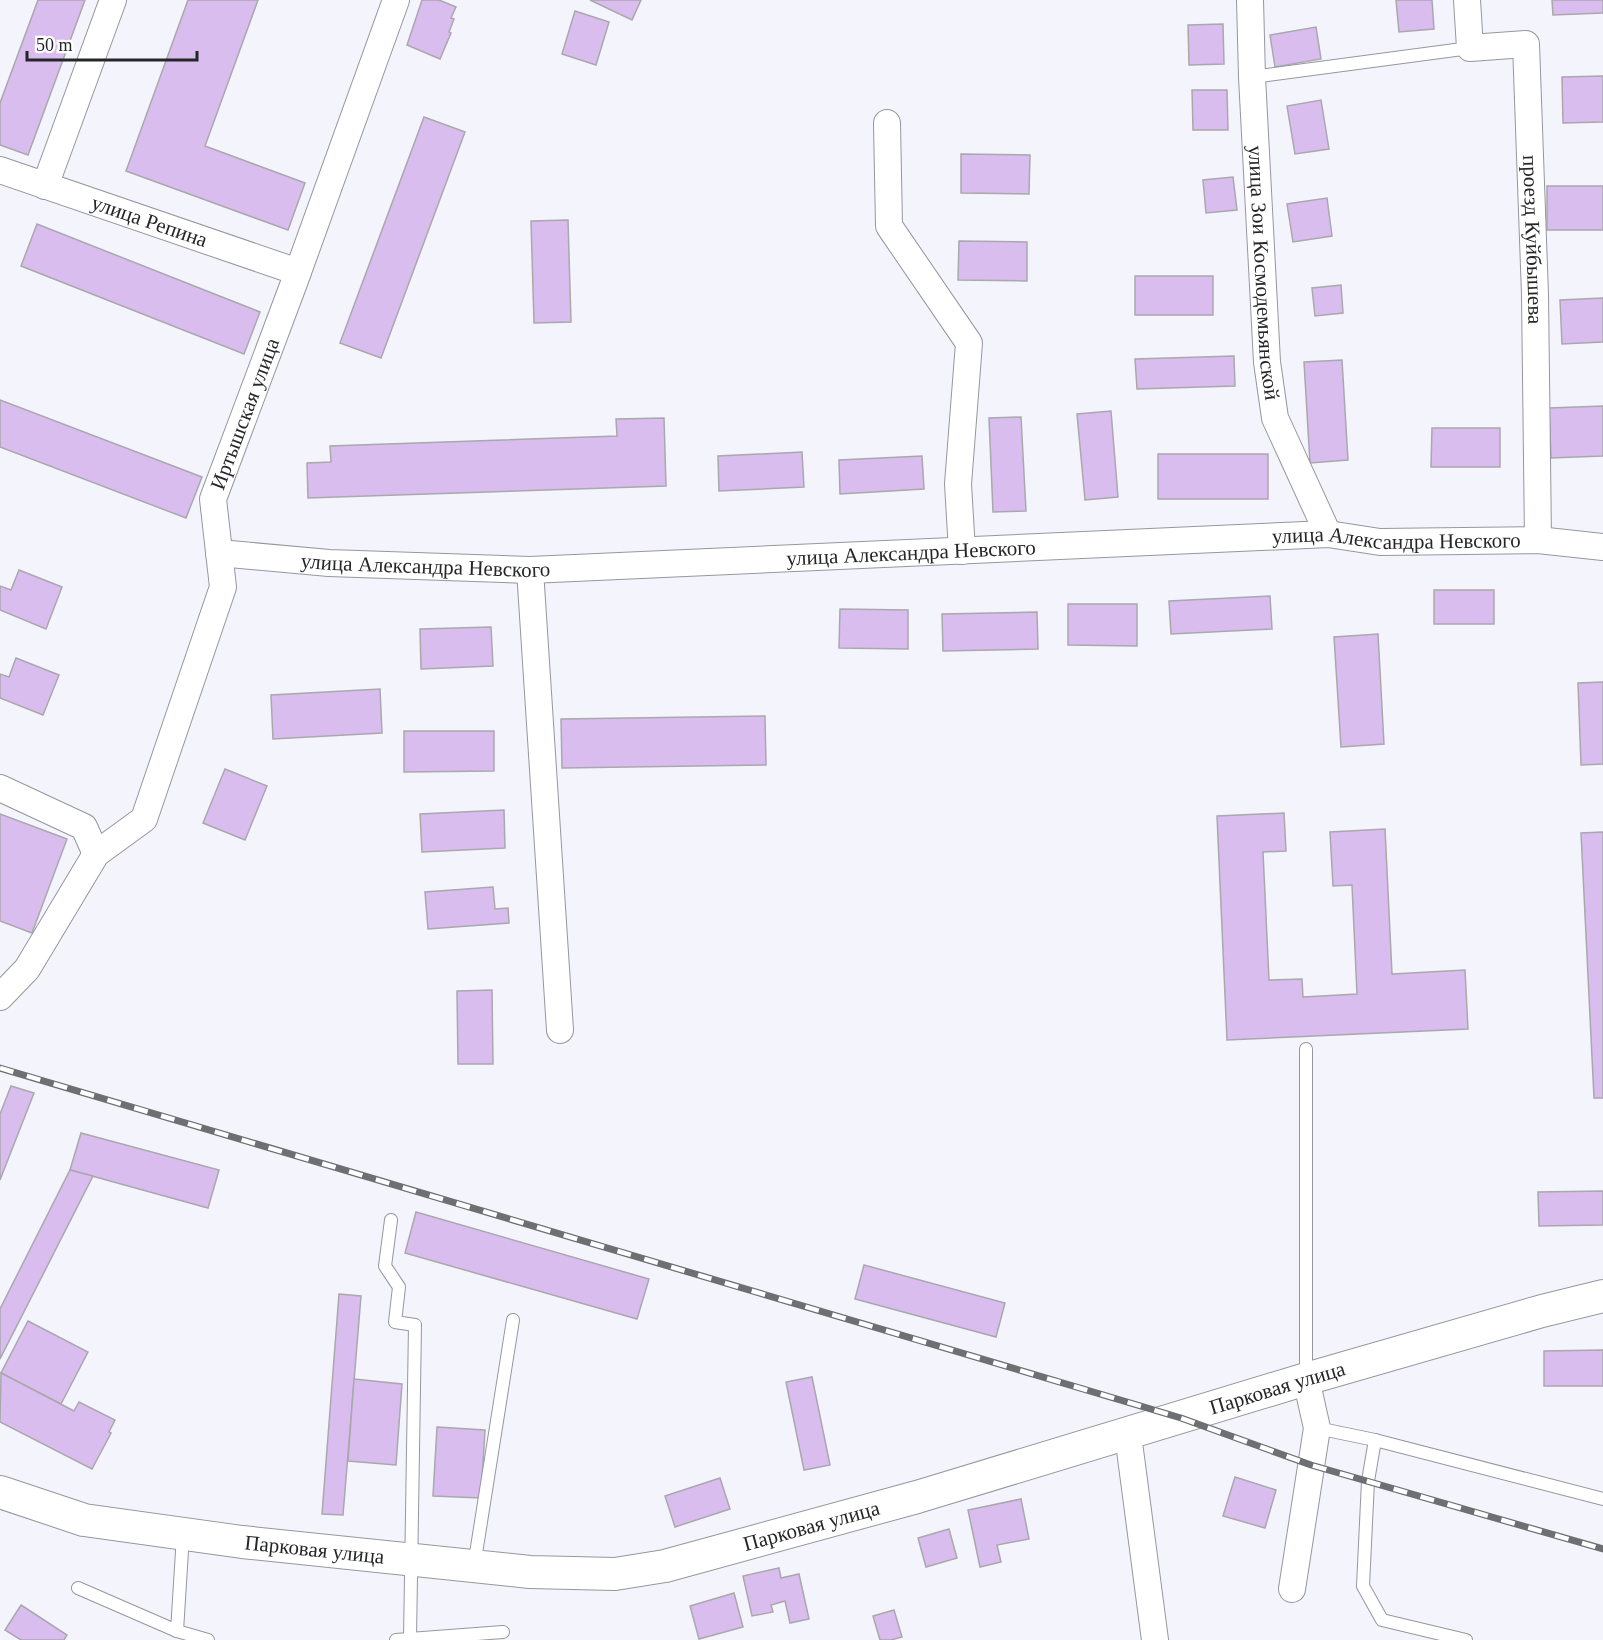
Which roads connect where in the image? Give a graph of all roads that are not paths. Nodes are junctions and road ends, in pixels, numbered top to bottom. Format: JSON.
{"nodes":[{"id":1,"x":113,"y":0,"type":"edge"},
{"id":2,"x":396,"y":0,"type":"edge"},
{"id":3,"x":1250,"y":0,"type":"edge"},
{"id":4,"x":1467,"y":0,"type":"edge"},
{"id":5,"x":1470,"y":48,"type":"junction"},
{"id":6,"x":1252,"y":78,"type":"junction"},
{"id":7,"x":887,"y":123,"type":"dead end"},
{"id":8,"x":0,"y":170,"type":"edge"},
{"id":9,"x":45,"y":186,"type":"junction"},
{"id":10,"x":298,"y":272,"type":"junction"},
{"id":11,"x":1329,"y":534,"type":"junction"},
{"id":12,"x":1538,"y":540,"type":"junction"},
{"id":13,"x":1603,"y":547,"type":"edge"},
{"id":14,"x":962,"y":551,"type":"junction"},
{"id":15,"x":219,"y":553,"type":"junction"},
{"id":16,"x":530,"y":570,"type":"junction"},
{"id":17,"x":0,"y":788,"type":"edge"},
{"id":18,"x":96,"y":854,"type":"junction"},
{"id":19,"x":0,"y":997,"type":"edge"},
{"id":20,"x":560,"y":1030,"type":"dead end"},
{"id":21,"x":1306,"y":1049,"type":"dead end"},
{"id":22,"x":391,"y":1220,"type":"dead end"},
{"id":23,"x":1603,"y":1296,"type":"edge"},
{"id":24,"x":513,"y":1320,"type":"dead end"},
{"id":25,"x":1306,"y":1379,"type":"junction"},
{"id":26,"x":1317,"y":1428,"type":"junction"},
{"id":27,"x":1128,"y":1434,"type":"junction"},
{"id":28,"x":1375,"y":1440,"type":"junction"},
{"id":29,"x":0,"y":1493,"type":"edge"},
{"id":30,"x":1603,"y":1499,"type":"edge"},
{"id":31,"x":183,"y":1534,"type":"junction"},
{"id":32,"x":411,"y":1560,"type":"junction"},
{"id":33,"x":474,"y":1567,"type":"junction"},
{"id":34,"x":78,"y":1587,"type":"dead end"},
{"id":35,"x":1293,"y":1589,"type":"dead end"},
{"id":36,"x":177,"y":1631,"type":"junction"},
{"id":37,"x":503,"y":1632,"type":"dead end"},
{"id":38,"x":410,"y":1639,"type":"edge"},
{"id":39,"x":208,"y":1640,"type":"edge"},
{"id":40,"x":396,"y":1640,"type":"edge"},
{"id":41,"x":1155,"y":1640,"type":"edge"},
{"id":42,"x":1466,"y":1640,"type":"edge"}],
"edges":[{"from":1,"to":9,"type":"street"},
{"from":2,"to":10,"type":"street","name":"Иртышская улица"},
{"from":3,"to":6,"type":"street","name":"улица Зои Космодемьянской"},
{"from":4,"to":5,"type":"street"},
{"from":5,"to":6,"type":"lane"},
{"from":5,"to":12,"type":"street","name":"проезд Куйбышева"},
{"from":6,"to":11,"type":"street","name":"улица Зои Космодемьянской"},
{"from":7,"to":14,"type":"street"},
{"from":8,"to":9,"type":"street","name":"улица Репина"},
{"from":9,"to":10,"type":"street","name":"улица Репина"},
{"from":10,"to":15,"type":"street","name":"Иртышская улица"},
{"from":11,"to":12,"type":"street","name":"улица Александра Невского"},
{"from":11,"to":14,"type":"street","name":"улица Александра Невского"},
{"from":12,"to":13,"type":"street","name":"улица Александра Невского"},
{"from":14,"to":16,"type":"street","name":"улица Александра Невского"},
{"from":15,"to":16,"type":"street","name":"улица Александра Невского"},
{"from":15,"to":18,"type":"street","name":"Иртышская улица"},
{"from":16,"to":20,"type":"street"},
{"from":17,"to":18,"type":"street"},
{"from":18,"to":19,"type":"street","name":"Иртышская улица"},
{"from":21,"to":25,"type":"lane"},
{"from":22,"to":32,"type":"lane"},
{"from":23,"to":25,"type":"street","name":"Парковая улица"},
{"from":24,"to":33,"type":"lane"},
{"from":25,"to":26,"type":"street"},
{"from":25,"to":27,"type":"street","name":"Парковая улица"},
{"from":26,"to":28,"type":"lane"},
{"from":26,"to":35,"type":"street"},
{"from":27,"to":33,"type":"street","name":"Парковая улица"},
{"from":27,"to":41,"type":"street"},
{"from":28,"to":30,"type":"lane"},
{"from":28,"to":42,"type":"lane"},
{"from":29,"to":31,"type":"street","name":"Парковая улица"},
{"from":31,"to":32,"type":"street","name":"Парковая улица"},
{"from":31,"to":36,"type":"lane"},
{"from":32,"to":33,"type":"street","name":"Парковая улица"},
{"from":32,"to":38,"type":"lane"},
{"from":34,"to":36,"type":"lane"},
{"from":36,"to":39,"type":"lane"},
{"from":37,"to":38,"type":"lane"},
{"from":38,"to":40,"type":"lane"}]}
